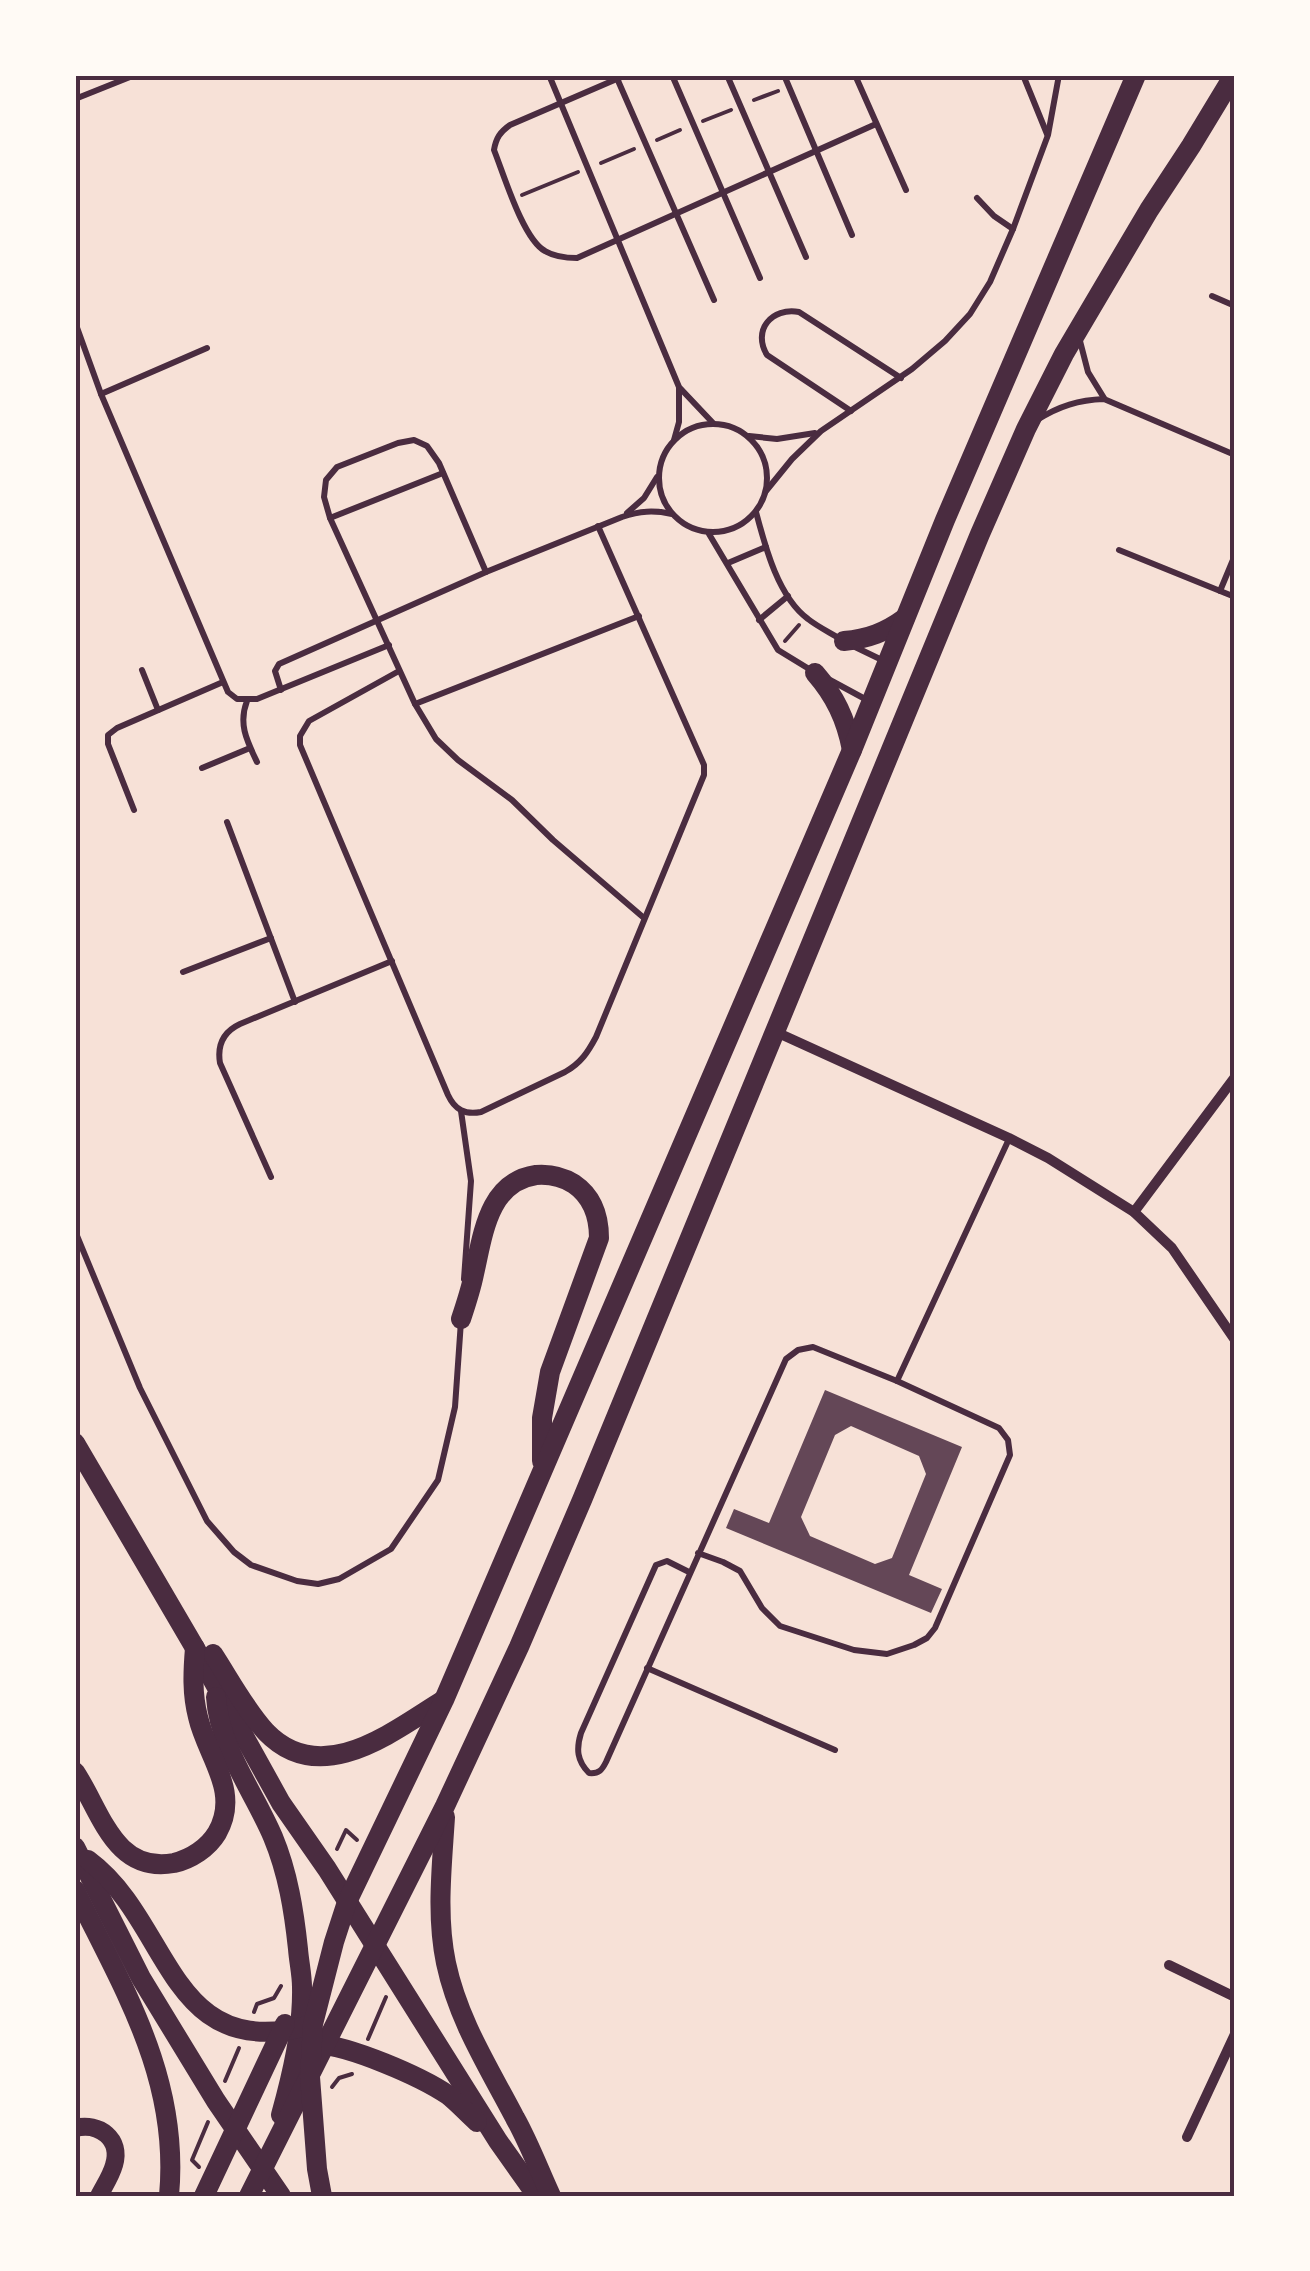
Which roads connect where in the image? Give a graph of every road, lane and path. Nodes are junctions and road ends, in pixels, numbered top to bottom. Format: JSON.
{"nodes":[{"id":1,"x":134,"y":75,"type":"edge"},
{"id":2,"x":549,"y":75,"type":"edge"},
{"id":3,"x":626,"y":75,"type":"edge"},
{"id":4,"x":672,"y":75,"type":"edge"},
{"id":5,"x":727,"y":75,"type":"edge"},
{"id":6,"x":784,"y":75,"type":"edge"},
{"id":7,"x":855,"y":75,"type":"edge"},
{"id":8,"x":1023,"y":75,"type":"edge"},
{"id":9,"x":1059,"y":75,"type":"edge"},
{"id":10,"x":1136,"y":75,"type":"edge"},
{"id":11,"x":1234,"y":75,"type":"edge"},
{"id":12,"x":617,"y":77,"type":"edge"},
{"id":13,"x":75,"y":99,"type":"edge"},
{"id":14,"x":561,"y":104,"type":"junction"},
{"id":15,"x":876,"y":124,"type":"junction"},
{"id":16,"x":1048,"y":135,"type":"junction"},
{"id":17,"x":816,"y":150,"type":"junction"},
{"id":18,"x":770,"y":171,"type":"junction"},
{"id":19,"x":906,"y":190,"type":"dead end"},
{"id":20,"x":724,"y":192,"type":"junction"},
{"id":21,"x":977,"y":198,"type":"dead end"},
{"id":22,"x":676,"y":214,"type":"junction"},
{"id":23,"x":1013,"y":229,"type":"junction"},
{"id":24,"x":852,"y":235,"type":"dead end"},
{"id":25,"x":617,"y":241,"type":"junction"},
{"id":26,"x":806,"y":257,"type":"dead end"},
{"id":27,"x":760,"y":278,"type":"dead end"},
{"id":28,"x":1212,"y":296,"type":"dead end"},
{"id":29,"x":714,"y":300,"type":"dead end"},
{"id":30,"x":1235,"y":306,"type":"edge"},
{"id":31,"x":75,"y":322,"type":"edge"},
{"id":32,"x":1080,"y":326,"type":"junction"},
{"id":33,"x":207,"y":348,"type":"dead end"},
{"id":34,"x":901,"y":378,"type":"junction"},
{"id":35,"x":679,"y":386,"type":"junction"},
{"id":36,"x":101,"y":394,"type":"junction"},
{"id":37,"x":1104,"y":399,"type":"junction"},
{"id":38,"x":851,"y":411,"type":"junction"},
{"id":39,"x":713,"y":422,"type":"junction"},
{"id":40,"x":1026,"y":429,"type":"junction"},
{"id":41,"x":821,"y":431,"type":"junction"},
{"id":42,"x":748,"y":436,"type":"junction"},
{"id":43,"x":674,"y":440,"type":"junction"},
{"id":44,"x":1235,"y":454,"type":"edge"},
{"id":45,"x":444,"y":473,"type":"junction"},
{"id":46,"x":658,"y":474,"type":"junction"},
{"id":47,"x":766,"y":491,"type":"junction"},
{"id":48,"x":756,"y":512,"type":"junction"},
{"id":49,"x":672,"y":514,"type":"junction"},
{"id":50,"x":622,"y":517,"type":"junction"},
{"id":51,"x":330,"y":518,"type":"junction"},
{"id":52,"x":598,"y":526,"type":"junction"},
{"id":53,"x":709,"y":533,"type":"junction"},
{"id":54,"x":766,"y":548,"type":"junction"},
{"id":55,"x":1119,"y":550,"type":"dead end"},
{"id":56,"x":1235,"y":555,"type":"edge"},
{"id":57,"x":728,"y":563,"type":"junction"},
{"id":58,"x":486,"y":572,"type":"junction"},
{"id":59,"x":1220,"y":590,"type":"junction"},
{"id":60,"x":788,"y":596,"type":"junction"},
{"id":61,"x":1235,"y":597,"type":"edge"},
{"id":62,"x":639,"y":616,"type":"junction"},
{"id":63,"x":907,"y":616,"type":"junction"},
{"id":64,"x":805,"y":618,"type":"junction"},
{"id":65,"x":376,"y":620,"type":"junction"},
{"id":66,"x":758,"y":620,"type":"junction"},
{"id":67,"x":844,"y":641,"type":"junction"},
{"id":68,"x":388,"y":645,"type":"junction"},
{"id":69,"x":778,"y":650,"type":"junction"},
{"id":70,"x":888,"y":663,"type":"junction"},
{"id":71,"x":142,"y":670,"type":"dead end"},
{"id":72,"x":400,"y":671,"type":"junction"},
{"id":73,"x":815,"y":672,"type":"junction"},
{"id":74,"x":223,"y":682,"type":"junction"},
{"id":75,"x":280,"y":690,"type":"junction"},
{"id":76,"x":247,"y":701,"type":"junction"},
{"id":77,"x":872,"y":703,"type":"junction"},
{"id":78,"x":415,"y":704,"type":"junction"},
{"id":79,"x":158,"y":710,"type":"junction"},
{"id":80,"x":250,"y":748,"type":"junction"},
{"id":81,"x":852,"y":750,"type":"junction"},
{"id":82,"x":257,"y":762,"type":"dead end"},
{"id":83,"x":202,"y":768,"type":"dead end"},
{"id":84,"x":134,"y":810,"type":"dead end"},
{"id":85,"x":227,"y":822,"type":"dead end"},
{"id":86,"x":644,"y":918,"type":"junction"},
{"id":87,"x":271,"y":938,"type":"junction"},
{"id":88,"x":392,"y":962,"type":"junction"},
{"id":89,"x":183,"y":972,"type":"dead end"},
{"id":90,"x":295,"y":1002,"type":"junction"},
{"id":91,"x":776,"y":1032,"type":"junction"},
{"id":92,"x":1235,"y":1076,"type":"edge"},
{"id":93,"x":460,"y":1111,"type":"junction"},
{"id":94,"x":1009,"y":1138,"type":"junction"},
{"id":95,"x":271,"y":1177,"type":"dead end"},
{"id":96,"x":1134,"y":1212,"type":"junction"},
{"id":97,"x":75,"y":1231,"type":"edge"},
{"id":98,"x":461,"y":1319,"type":"junction"},
{"id":99,"x":1235,"y":1340,"type":"edge"},
{"id":100,"x":898,"y":1381,"type":"junction"},
{"id":101,"x":75,"y":1443,"type":"edge"},
{"id":102,"x":542,"y":1472,"type":"junction"},
{"id":103,"x":698,"y":1553,"type":"junction"},
{"id":104,"x":690,"y":1572,"type":"junction"},
{"id":105,"x":151,"y":1574,"type":"junction"},
{"id":106,"x":196,"y":1648,"type":"junction"},
{"id":107,"x":647,"y":1668,"type":"junction"},
{"id":108,"x":215,"y":1684,"type":"junction"},
{"id":109,"x":444,"y":1700,"type":"junction"},
{"id":110,"x":835,"y":1750,"type":"dead end"},
{"id":111,"x":75,"y":1772,"type":"edge"},
{"id":112,"x":445,"y":1806,"type":"junction"},
{"id":113,"x":77,"y":1850,"type":"edge"},
{"id":114,"x":372,"y":1853,"type":"junction"},
{"id":115,"x":326,"y":1869,"type":"junction"},
{"id":116,"x":75,"y":1890,"type":"edge"},
{"id":117,"x":348,"y":1902,"type":"junction"},
{"id":118,"x":376,"y":1946,"type":"junction"},
{"id":119,"x":1169,"y":1965,"type":"dead end"},
{"id":120,"x":394,"y":1979,"type":"junction"},
{"id":121,"x":292,"y":1984,"type":"junction"},
{"id":122,"x":1235,"y":1997,"type":"edge"},
{"id":123,"x":246,"y":2031,"type":"junction"},
{"id":124,"x":1235,"y":2034,"type":"edge"},
{"id":125,"x":304,"y":2037,"type":"junction"},
{"id":126,"x":360,"y":2056,"type":"junction"},
{"id":127,"x":1229,"y":2061,"type":"edge"},
{"id":128,"x":310,"y":2077,"type":"junction"},
{"id":129,"x":330,"y":2092,"type":"dead end"},
{"id":130,"x":216,"y":2101,"type":"junction"},
{"id":131,"x":75,"y":2128,"type":"edge"},
{"id":132,"x":234,"y":2128,"type":"junction"},
{"id":133,"x":1187,"y":2137,"type":"dead end"},
{"id":134,"x":498,"y":2141,"type":"junction"},
{"id":135,"x":262,"y":2169,"type":"junction"},
{"id":136,"x":208,"y":2188,"type":"edge"},
{"id":137,"x":99,"y":2196,"type":"edge"},
{"id":138,"x":170,"y":2196,"type":"edge"},
{"id":139,"x":250,"y":2196,"type":"edge"},
{"id":140,"x":281,"y":2196,"type":"edge"},
{"id":141,"x":322,"y":2196,"type":"edge"},
{"id":142,"x":537,"y":2196,"type":"edge"},
{"id":143,"x":550,"y":2196,"type":"edge"}],
"edges":[{"from":1,"to":13,"type":"lane"},
{"from":2,"to":14,"type":"lane"},
{"from":3,"to":12,"type":"lane"},
{"from":4,"to":20,"type":"lane"},
{"from":5,"to":18,"type":"lane"},
{"from":6,"to":17,"type":"lane"},
{"from":7,"to":15,"type":"lane"},
{"from":8,"to":16,"type":"lane"},
{"from":9,"to":16,"type":"lane"},
{"from":10,"to":63,"type":"main road"},
{"from":11,"to":32,"type":"main road"},
{"from":12,"to":14,"type":"lane"},
{"from":12,"to":22,"type":"lane"},
{"from":14,"to":25,"type":"lane"},
{"from":14,"to":25,"type":"lane"},
{"from":15,"to":17,"type":"lane"},
{"from":15,"to":19,"type":"lane"},
{"from":16,"to":23,"type":"lane"},
{"from":17,"to":18,"type":"lane"},
{"from":17,"to":24,"type":"lane"},
{"from":18,"to":20,"type":"lane"},
{"from":18,"to":26,"type":"lane"},
{"from":20,"to":22,"type":"lane"},
{"from":20,"to":27,"type":"lane"},
{"from":21,"to":23,"type":"lane"},
{"from":22,"to":25,"type":"lane"},
{"from":22,"to":29,"type":"lane"},
{"from":23,"to":34,"type":"lane"},
{"from":25,"to":35,"type":"lane"},
{"from":28,"to":30,"type":"lane"},
{"from":31,"to":36,"type":"lane"},
{"from":32,"to":37,"type":"lane"},
{"from":32,"to":40,"type":"main road"},
{"from":33,"to":36,"type":"lane"},
{"from":34,"to":38,"type":"lane"},
{"from":34,"to":38,"type":"lane"},
{"from":35,"to":39,"type":"lane"},
{"from":35,"to":43,"type":"lane"},
{"from":36,"to":74,"type":"lane"},
{"from":37,"to":40,"type":"lane"},
{"from":37,"to":44,"type":"lane"},
{"from":38,"to":41,"type":"lane"},
{"from":39,"to":42,"type":"lane"},
{"from":39,"to":43,"type":"lane"},
{"from":40,"to":91,"type":"main road"},
{"from":41,"to":42,"type":"lane"},
{"from":41,"to":47,"type":"lane"},
{"from":42,"to":47,"type":"lane"},
{"from":43,"to":46,"type":"lane"},
{"from":45,"to":51,"type":"lane"},
{"from":45,"to":51,"type":"lane"},
{"from":45,"to":58,"type":"lane"},
{"from":46,"to":49,"type":"lane"},
{"from":46,"to":50,"type":"lane"},
{"from":47,"to":48,"type":"lane"},
{"from":48,"to":53,"type":"lane"},
{"from":48,"to":54,"type":"lane"},
{"from":49,"to":50,"type":"lane"},
{"from":49,"to":53,"type":"lane"},
{"from":50,"to":52,"type":"lane"},
{"from":51,"to":65,"type":"lane"},
{"from":52,"to":58,"type":"lane"},
{"from":52,"to":62,"type":"lane"},
{"from":53,"to":57,"type":"lane"},
{"from":54,"to":57,"type":"lane"},
{"from":54,"to":60,"type":"lane"},
{"from":55,"to":59,"type":"lane"},
{"from":56,"to":59,"type":"lane"},
{"from":57,"to":66,"type":"lane"},
{"from":58,"to":65,"type":"lane"},
{"from":59,"to":61,"type":"lane"},
{"from":60,"to":64,"type":"lane"},
{"from":60,"to":66,"type":"lane"},
{"from":62,"to":78,"type":"lane"},
{"from":62,"to":86,"type":"lane"},
{"from":63,"to":67,"type":"main road"},
{"from":63,"to":70,"type":"main road"},
{"from":64,"to":67,"type":"lane"},
{"from":64,"to":69,"type":"path"},
{"from":65,"to":68,"type":"lane"},
{"from":65,"to":75,"type":"lane"},
{"from":66,"to":69,"type":"lane"},
{"from":67,"to":70,"type":"lane"},
{"from":68,"to":72,"type":"lane"},
{"from":68,"to":75,"type":"lane"},
{"from":69,"to":73,"type":"lane"},
{"from":70,"to":77,"type":"main road"},
{"from":71,"to":79,"type":"lane"},
{"from":72,"to":78,"type":"lane"},
{"from":72,"to":88,"type":"lane"},
{"from":73,"to":77,"type":"lane"},
{"from":73,"to":81,"type":"main road"},
{"from":74,"to":76,"type":"lane"},
{"from":74,"to":79,"type":"lane"},
{"from":75,"to":76,"type":"lane"},
{"from":76,"to":80,"type":"lane"},
{"from":77,"to":81,"type":"main road"},
{"from":78,"to":86,"type":"lane"},
{"from":79,"to":84,"type":"lane"},
{"from":80,"to":82,"type":"lane"},
{"from":80,"to":83,"type":"lane"},
{"from":81,"to":102,"type":"main road"},
{"from":85,"to":87,"type":"lane"},
{"from":86,"to":93,"type":"lane"},
{"from":87,"to":89,"type":"lane"},
{"from":87,"to":90,"type":"lane"},
{"from":88,"to":90,"type":"lane"},
{"from":88,"to":93,"type":"lane"},
{"from":90,"to":95,"type":"lane"},
{"from":91,"to":94,"type":"street"},
{"from":91,"to":112,"type":"main road"},
{"from":92,"to":96,"type":"street"},
{"from":93,"to":98,"type":"lane"},
{"from":94,"to":96,"type":"street"},
{"from":94,"to":100,"type":"lane"},
{"from":96,"to":99,"type":"street"},
{"from":97,"to":98,"type":"lane"},
{"from":98,"to":102,"type":"main road"},
{"from":100,"to":103,"type":"lane"},
{"from":100,"to":103,"type":"lane"},
{"from":101,"to":105,"type":"main road"},
{"from":102,"to":109,"type":"main road"},
{"from":103,"to":104,"type":"lane"},
{"from":104,"to":107,"type":"lane"},
{"from":104,"to":107,"type":"lane"},
{"from":105,"to":106,"type":"main road"},
{"from":105,"to":109,"type":"main road"},
{"from":106,"to":108,"type":"main road"},
{"from":106,"to":111,"type":"main road"},
{"from":107,"to":110,"type":"lane"},
{"from":108,"to":115,"type":"main road"},
{"from":108,"to":121,"type":"main road"},
{"from":109,"to":114,"type":"main road"},
{"from":112,"to":118,"type":"main road"},
{"from":112,"to":143,"type":"main road"},
{"from":113,"to":123,"type":"main road"},
{"from":113,"to":130,"type":"main road"},
{"from":114,"to":115,"type":"path"},
{"from":114,"to":117,"type":"main road"},
{"from":115,"to":117,"type":"main road"},
{"from":116,"to":138,"type":"main road"},
{"from":117,"to":118,"type":"main road"},
{"from":117,"to":121,"type":"main road"},
{"from":117,"to":125,"type":"main road"},
{"from":118,"to":120,"type":"main road"},
{"from":118,"to":125,"type":"main road"},
{"from":119,"to":122,"type":"street"},
{"from":120,"to":126,"type":"path"},
{"from":120,"to":134,"type":"main road"},
{"from":121,"to":123,"type":"path"},
{"from":121,"to":125,"type":"main road"},
{"from":123,"to":125,"type":"main road"},
{"from":123,"to":130,"type":"path"},
{"from":124,"to":127,"type":"street"},
{"from":125,"to":126,"type":"main road"},
{"from":125,"to":128,"type":"main road"},
{"from":125,"to":132,"type":"main road"},
{"from":125,"to":135,"type":"main road"},
{"from":126,"to":129,"type":"path"},
{"from":126,"to":134,"type":"main road"},
{"from":127,"to":133,"type":"street"},
{"from":128,"to":135,"type":"main road"},
{"from":128,"to":141,"type":"main road"},
{"from":130,"to":132,"type":"main road"},
{"from":130,"to":136,"type":"path"},
{"from":131,"to":137,"type":"main road"},
{"from":132,"to":135,"type":"main road"},
{"from":132,"to":136,"type":"main road"},
{"from":134,"to":142,"type":"main road"},
{"from":135,"to":139,"type":"main road"},
{"from":135,"to":140,"type":"main road"}]}
